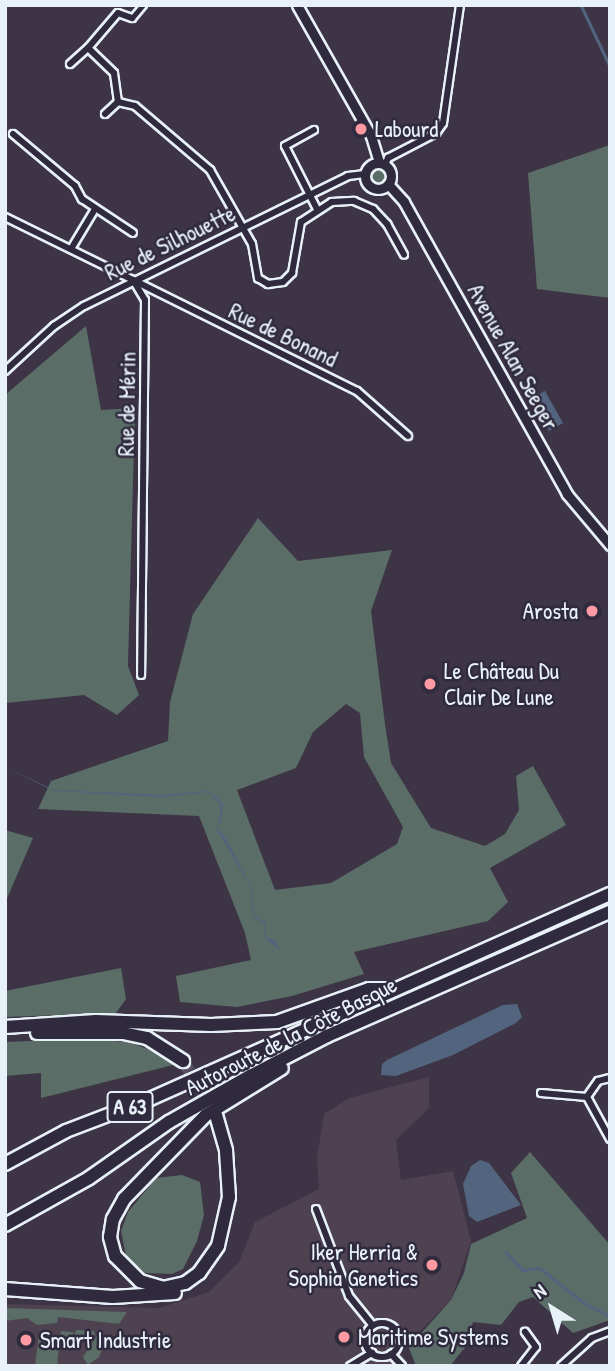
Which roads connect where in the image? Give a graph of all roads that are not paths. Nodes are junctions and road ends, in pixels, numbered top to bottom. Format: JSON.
{"nodes":[{"id":1,"x":143,"y":5,"type":"edge"},
{"id":2,"x":297,"y":5,"type":"edge"},
{"id":3,"x":460,"y":5,"type":"edge"},
{"id":4,"x":132,"y":18,"type":"joint"},
{"id":5,"x":88,"y":48,"type":"junction"},
{"id":6,"x":69,"y":64,"type":"dead end"},
{"id":7,"x":118,"y":102,"type":"junction"},
{"id":8,"x":105,"y":114,"type":"dead end"},
{"id":9,"x":314,"y":130,"type":"dead end"},
{"id":10,"x":13,"y":134,"type":"dead end"},
{"id":11,"x":382,"y":164,"type":"junction"},
{"id":12,"x":365,"y":174,"type":"junction"},
{"id":13,"x":388,"y":184,"type":"junction"},
{"id":14,"x":308,"y":195,"type":"junction"},
{"id":15,"x":95,"y":209,"type":"junction"},
{"id":16,"x":317,"y":209,"type":"junction"},
{"id":17,"x":5,"y":217,"type":"edge"},
{"id":18,"x":242,"y":227,"type":"junction"},
{"id":19,"x":133,"y":233,"type":"dead end"},
{"id":20,"x":71,"y":249,"type":"junction"},
{"id":21,"x":404,"y":255,"type":"dead end"},
{"id":22,"x":133,"y":280,"type":"junction"},
{"id":23,"x":5,"y":371,"type":"edge"},
{"id":24,"x":408,"y":436,"type":"dead end"},
{"id":25,"x":610,"y":545,"type":"edge"},
{"id":26,"x":141,"y":675,"type":"dead end"},
{"id":27,"x":610,"y":894,"type":"edge"},
{"id":28,"x":610,"y":912,"type":"edge"},
{"id":29,"x":391,"y":989,"type":"junction"},
{"id":30,"x":75,"y":1023,"type":"junction"},
{"id":31,"x":5,"y":1027,"type":"edge"},
{"id":32,"x":5,"y":1035,"type":"edge"},
{"id":33,"x":327,"y":1036,"type":"junction"},
{"id":34,"x":610,"y":1078,"type":"edge"},
{"id":35,"x":541,"y":1093,"type":"dead end"},
{"id":36,"x":587,"y":1097,"type":"junction"},
{"id":37,"x":610,"y":1139,"type":"edge"},
{"id":38,"x":5,"y":1164,"type":"edge"},
{"id":39,"x":316,"y":1209,"type":"dead end"},
{"id":40,"x":5,"y":1225,"type":"edge"},
{"id":41,"x":5,"y":1289,"type":"edge"},
{"id":42,"x":373,"y":1326,"type":"junction"},
{"id":43,"x":610,"y":1331,"type":"edge"},
{"id":44,"x":524,"y":1332,"type":"dead end"},
{"id":45,"x":372,"y":1353,"type":"junction"},
{"id":46,"x":391,"y":1354,"type":"junction"},
{"id":47,"x":350,"y":1366,"type":"edge"},
{"id":48,"x":402,"y":1366,"type":"edge"},
{"id":49,"x":522,"y":1366,"type":"edge"},
{"id":50,"x":561,"y":1366,"type":"edge"}],
"edges":[{"from":1,"to":4,"type":"street"},
{"from":2,"to":11,"type":"main road"},
{"from":3,"to":11,"type":"street"},
{"from":4,"to":5,"type":"street"},
{"from":5,"to":6,"type":"street"},
{"from":5,"to":7,"type":"street"},
{"from":7,"to":8,"type":"street"},
{"from":7,"to":18,"type":"street"},
{"from":9,"to":14,"type":"street"},
{"from":10,"to":15,"type":"street"},
{"from":11,"to":12,"type":"main road"},
{"from":11,"to":13,"type":"main road"},
{"from":12,"to":13,"type":"main road"},
{"from":12,"to":14,"type":"street","name":"Rue de Silhouette"},
{"from":13,"to":25,"type":"main road","name":"Avenue Alan Seeger"},
{"from":14,"to":16,"type":"street"},
{"from":14,"to":18,"type":"street","name":"Rue de Silhouette"},
{"from":15,"to":19,"type":"street"},
{"from":15,"to":20,"type":"street"},
{"from":16,"to":18,"type":"street"},
{"from":16,"to":21,"type":"street"},
{"from":17,"to":20,"type":"street"},
{"from":18,"to":22,"type":"street","name":"Rue de Silhouette"},
{"from":20,"to":22,"type":"street"},
{"from":22,"to":23,"type":"street","name":"Rue de Silhouette"},
{"from":22,"to":24,"type":"street","name":"Rue de Bonand"},
{"from":22,"to":26,"type":"street","name":"Rue de Mérin"},
{"from":27,"to":29,"type":"highway","name":"Autoroute de la Côte Basque","number":"A 63"},
{"from":28,"to":33,"type":"highway","name":"Autoroute de la Côte Basque","number":"A 63"},
{"from":29,"to":30,"type":"highway"},
{"from":29,"to":38,"type":"highway","name":"Autoroute de la Côte Basque","number":"A 63"},
{"from":30,"to":31,"type":"highway"},
{"from":30,"to":32,"type":"highway"},
{"from":33,"to":40,"type":"highway","name":"Autoroute de la Côte Basque","number":"A 63"},
{"from":33,"to":41,"type":"highway"},
{"from":34,"to":36,"type":"street"},
{"from":35,"to":36,"type":"street"},
{"from":36,"to":37,"type":"street"},
{"from":39,"to":42,"type":"street"},
{"from":42,"to":45,"type":"street"},
{"from":42,"to":46,"type":"street"},
{"from":43,"to":50,"type":"street"},
{"from":44,"to":49,"type":"street"},
{"from":45,"to":46,"type":"street"},
{"from":45,"to":47,"type":"street"},
{"from":46,"to":48,"type":"street"}]}
